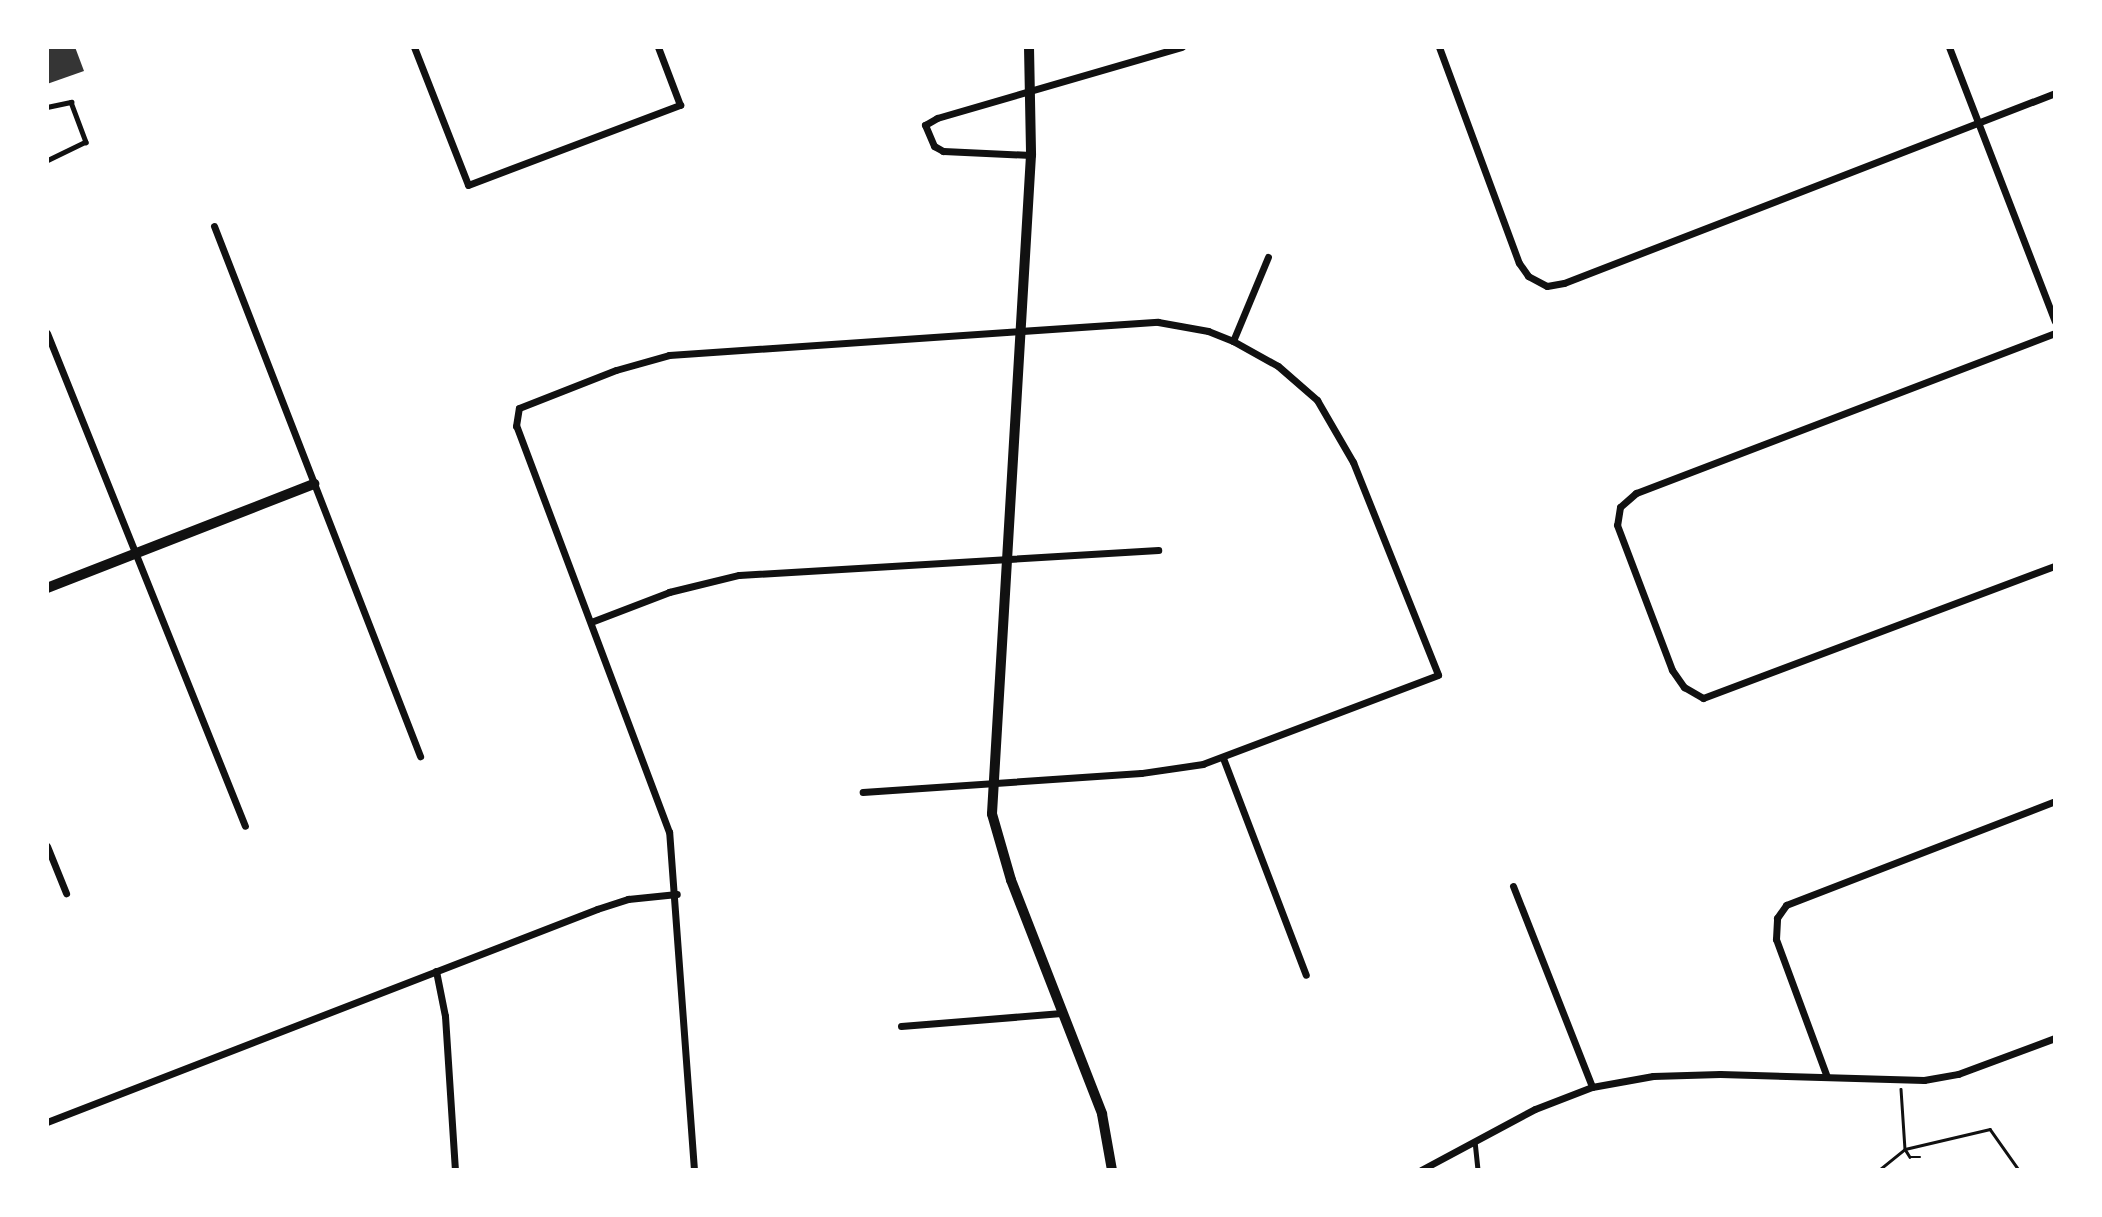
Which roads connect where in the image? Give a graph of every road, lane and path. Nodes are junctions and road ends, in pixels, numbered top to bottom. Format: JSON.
{"nodes":[{"id":1,"x":414,"y":47,"type":"edge"},
{"id":2,"x":658,"y":47,"type":"edge"},
{"id":3,"x":1029,"y":47,"type":"edge"},
{"id":4,"x":1182,"y":47,"type":"edge"},
{"id":5,"x":1439,"y":47,"type":"edge"},
{"id":6,"x":1949,"y":47,"type":"edge"},
{"id":7,"x":1031,"y":93,"type":"junction"},
{"id":8,"x":2055,"y":93,"type":"edge"},
{"id":9,"x":47,"y":107,"type":"edge"},
{"id":10,"x":1979,"y":122,"type":"junction"},
{"id":11,"x":1031,"y":155,"type":"junction"},
{"id":12,"x":47,"y":161,"type":"edge"},
{"id":13,"x":214,"y":226,"type":"dead end"},
{"id":14,"x":1268,"y":257,"type":"dead end"},
{"id":15,"x":2055,"y":321,"type":"edge"},
{"id":16,"x":1020,"y":332,"type":"junction"},
{"id":17,"x":47,"y":333,"type":"edge"},
{"id":18,"x":2055,"y":333,"type":"edge"},
{"id":19,"x":1233,"y":341,"type":"junction"},
{"id":20,"x":314,"y":484,"type":"junction"},
{"id":21,"x":1158,"y":550,"type":"dead end"},
{"id":22,"x":135,"y":553,"type":"junction"},
{"id":23,"x":1004,"y":561,"type":"junction"},
{"id":24,"x":2055,"y":566,"type":"edge"},
{"id":25,"x":47,"y":588,"type":"edge"},
{"id":26,"x":591,"y":622,"type":"junction"},
{"id":27,"x":420,"y":756,"type":"dead end"},
{"id":28,"x":1223,"y":758,"type":"junction"},
{"id":29,"x":993,"y":783,"type":"junction"},
{"id":30,"x":863,"y":792,"type":"dead end"},
{"id":31,"x":2055,"y":801,"type":"edge"},
{"id":32,"x":245,"y":826,"type":"dead end"},
{"id":33,"x":47,"y":846,"type":"edge"},
{"id":34,"x":1513,"y":886,"type":"dead end"},
{"id":35,"x":66,"y":893,"type":"dead end"},
{"id":36,"x":677,"y":894,"type":"junction"},
{"id":37,"x":436,"y":971,"type":"junction"},
{"id":38,"x":1306,"y":975,"type":"dead end"},
{"id":39,"x":1061,"y":1013,"type":"junction"},
{"id":40,"x":901,"y":1026,"type":"dead end"},
{"id":41,"x":2055,"y":1038,"type":"edge"},
{"id":42,"x":1827,"y":1077,"type":"junction"},
{"id":43,"x":1900,"y":1083,"type":"junction"},
{"id":44,"x":1592,"y":1087,"type":"junction"},
{"id":45,"x":47,"y":1122,"type":"edge"},
{"id":46,"x":1475,"y":1141,"type":"junction"},
{"id":47,"x":1905,"y":1149,"type":"junction"},
{"id":48,"x":1920,"y":1157,"type":"dead end"},
{"id":49,"x":455,"y":1170,"type":"edge"},
{"id":50,"x":694,"y":1170,"type":"edge"},
{"id":51,"x":1112,"y":1170,"type":"edge"},
{"id":52,"x":1421,"y":1170,"type":"edge"},
{"id":53,"x":1478,"y":1170,"type":"edge"},
{"id":54,"x":1879,"y":1170,"type":"edge"},
{"id":55,"x":2019,"y":1170,"type":"edge"}],
"edges":[{"from":1,"to":2,"type":"street"},
{"from":3,"to":7,"type":"street"},
{"from":4,"to":7,"type":"street"},
{"from":5,"to":10,"type":"street"},
{"from":6,"to":10,"type":"street"},
{"from":7,"to":11,"type":"street"},
{"from":7,"to":11,"type":"street"},
{"from":8,"to":10,"type":"street"},
{"from":9,"to":12,"type":"lane"},
{"from":10,"to":15,"type":"street"},
{"from":11,"to":16,"type":"street"},
{"from":13,"to":20,"type":"street"},
{"from":14,"to":19,"type":"street"},
{"from":16,"to":19,"type":"street"},
{"from":16,"to":23,"type":"street"},
{"from":16,"to":26,"type":"street"},
{"from":17,"to":22,"type":"street"},
{"from":18,"to":24,"type":"street"},
{"from":19,"to":28,"type":"street"},
{"from":20,"to":22,"type":"street"},
{"from":20,"to":27,"type":"street"},
{"from":21,"to":23,"type":"street"},
{"from":22,"to":25,"type":"street"},
{"from":22,"to":32,"type":"street"},
{"from":23,"to":26,"type":"street"},
{"from":23,"to":29,"type":"street"},
{"from":26,"to":36,"type":"street"},
{"from":28,"to":29,"type":"street"},
{"from":28,"to":38,"type":"street"},
{"from":29,"to":30,"type":"street"},
{"from":29,"to":39,"type":"street"},
{"from":31,"to":42,"type":"street"},
{"from":33,"to":35,"type":"street"},
{"from":34,"to":44,"type":"street"},
{"from":36,"to":37,"type":"street"},
{"from":36,"to":50,"type":"street"},
{"from":37,"to":45,"type":"street"},
{"from":37,"to":49,"type":"street"},
{"from":39,"to":40,"type":"street"},
{"from":39,"to":51,"type":"street"},
{"from":41,"to":43,"type":"street"},
{"from":42,"to":43,"type":"street"},
{"from":42,"to":44,"type":"street"},
{"from":43,"to":47,"type":"path"},
{"from":44,"to":46,"type":"street"},
{"from":46,"to":52,"type":"street"},
{"from":46,"to":53,"type":"lane"},
{"from":47,"to":48,"type":"path"},
{"from":47,"to":54,"type":"path"},
{"from":47,"to":55,"type":"path"}]}
